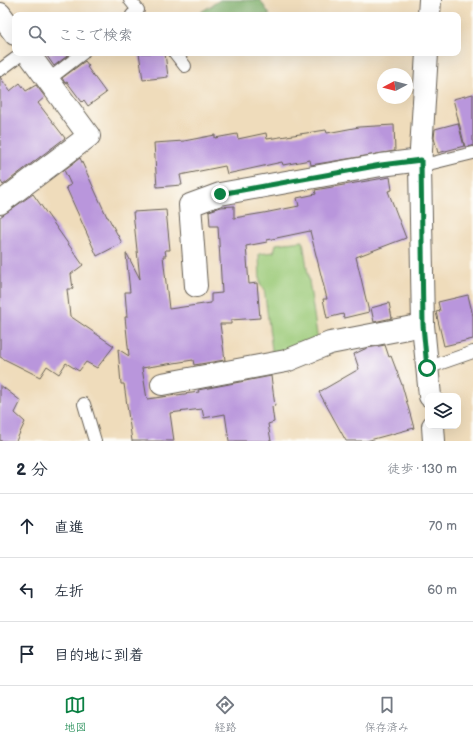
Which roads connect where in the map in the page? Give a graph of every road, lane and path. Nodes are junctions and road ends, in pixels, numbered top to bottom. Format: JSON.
{"nodes":[{"id":1,"x":130,"y":0,"type":"edge"},
{"id":2,"x":137,"y":12,"type":"edge"},
{"id":3,"x":0,"y":14,"type":"edge"},
{"id":4,"x":12,"y":30,"type":"edge"},
{"id":5,"x":20,"y":56,"type":"edge"},
{"id":6,"x":30,"y":56,"type":"edge"},
{"id":7,"x":78,"y":56,"type":"edge"},
{"id":8,"x":177,"y":56,"type":"edge"},
{"id":9,"x":427,"y":56,"type":"edge"},
{"id":10,"x":185,"y":66,"type":"dead end"},
{"id":11,"x":0,"y":70,"type":"edge"},
{"id":12,"x":48,"y":80,"type":"junction"},
{"id":13,"x":473,"y":153,"type":"edge"},
{"id":14,"x":421,"y":163,"type":"junction"},
{"id":15,"x":0,"y":203,"type":"edge"},
{"id":16,"x":196,"y":286,"type":"dead end"},
{"id":17,"x":423,"y":325,"type":"junction"},
{"id":18,"x":473,"y":352,"type":"edge"},
{"id":19,"x":427,"y":368,"type":"junction"},
{"id":20,"x":162,"y":384,"type":"dead end"},
{"id":21,"x":430,"y":393,"type":"edge"},
{"id":22,"x":84,"y":404,"type":"dead end"},
{"id":23,"x":433,"y":429,"type":"edge"},
{"id":24,"x":95,"y":441,"type":"edge"},
{"id":25,"x":434,"y":441,"type":"edge"}],
"edges":[{"from":1,"to":2,"type":"lane"},
{"from":3,"to":4,"type":"street"},
{"from":5,"to":11,"type":"lane"},
{"from":6,"to":12,"type":"street"},
{"from":7,"to":12,"type":"lane"},
{"from":8,"to":10,"type":"lane"},
{"from":9,"to":14,"type":"street"},
{"from":12,"to":15,"type":"street"},
{"from":13,"to":14,"type":"lane"},
{"from":14,"to":16,"type":"street"},
{"from":14,"to":17,"type":"street"},
{"from":17,"to":19,"type":"street"},
{"from":17,"to":20,"type":"street"},
{"from":18,"to":19,"type":"lane"},
{"from":19,"to":21,"type":"street"},
{"from":22,"to":24,"type":"lane"},
{"from":23,"to":25,"type":"street"}]}
